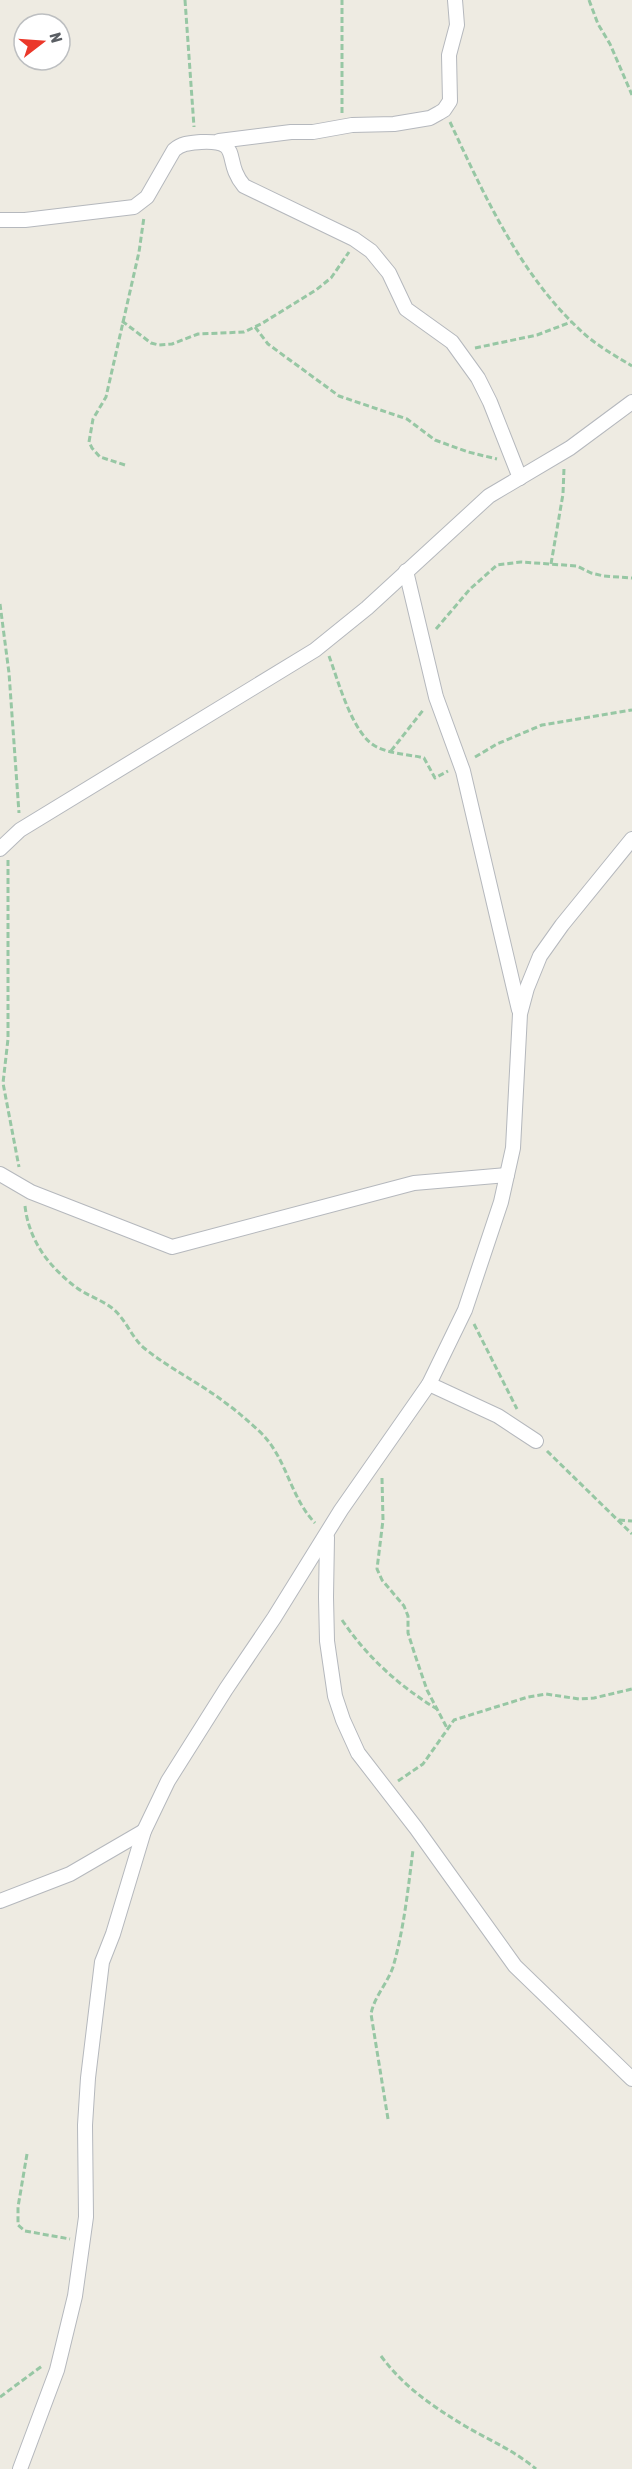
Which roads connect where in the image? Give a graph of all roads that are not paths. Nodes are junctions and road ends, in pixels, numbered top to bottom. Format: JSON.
{"nodes":[{"id":1,"x":455,"y":0,"type":"edge"},
{"id":2,"x":219,"y":141,"type":"junction"},
{"id":3,"x":0,"y":220,"type":"edge"},
{"id":4,"x":632,"y":402,"type":"edge"},
{"id":5,"x":520,"y":478,"type":"junction"},
{"id":6,"x":406,"y":571,"type":"junction"},
{"id":7,"x":632,"y":839,"type":"edge"},
{"id":8,"x":4,"y":845,"type":"edge"},
{"id":9,"x":520,"y":1014,"type":"junction"},
{"id":10,"x":0,"y":1174,"type":"edge"},
{"id":11,"x":507,"y":1175,"type":"junction"},
{"id":12,"x":429,"y":1384,"type":"junction"},
{"id":13,"x":536,"y":1441,"type":"dead end"},
{"id":14,"x":327,"y":1534,"type":"junction"},
{"id":15,"x":144,"y":1832,"type":"junction"},
{"id":16,"x":0,"y":1901,"type":"edge"},
{"id":17,"x":632,"y":2079,"type":"edge"},
{"id":18,"x":20,"y":2469,"type":"edge"}],
"edges":[{"from":1,"to":2,"type":"street"},
{"from":2,"to":3,"type":"street"},
{"from":2,"to":5,"type":"street"},
{"from":4,"to":5,"type":"street"},
{"from":5,"to":6,"type":"street"},
{"from":6,"to":8,"type":"street"},
{"from":6,"to":9,"type":"street"},
{"from":7,"to":9,"type":"street"},
{"from":9,"to":11,"type":"street"},
{"from":10,"to":11,"type":"street"},
{"from":11,"to":12,"type":"street"},
{"from":12,"to":13,"type":"street"},
{"from":12,"to":14,"type":"street"},
{"from":14,"to":15,"type":"street"},
{"from":14,"to":17,"type":"street"},
{"from":15,"to":16,"type":"street"},
{"from":15,"to":18,"type":"street"}]}
